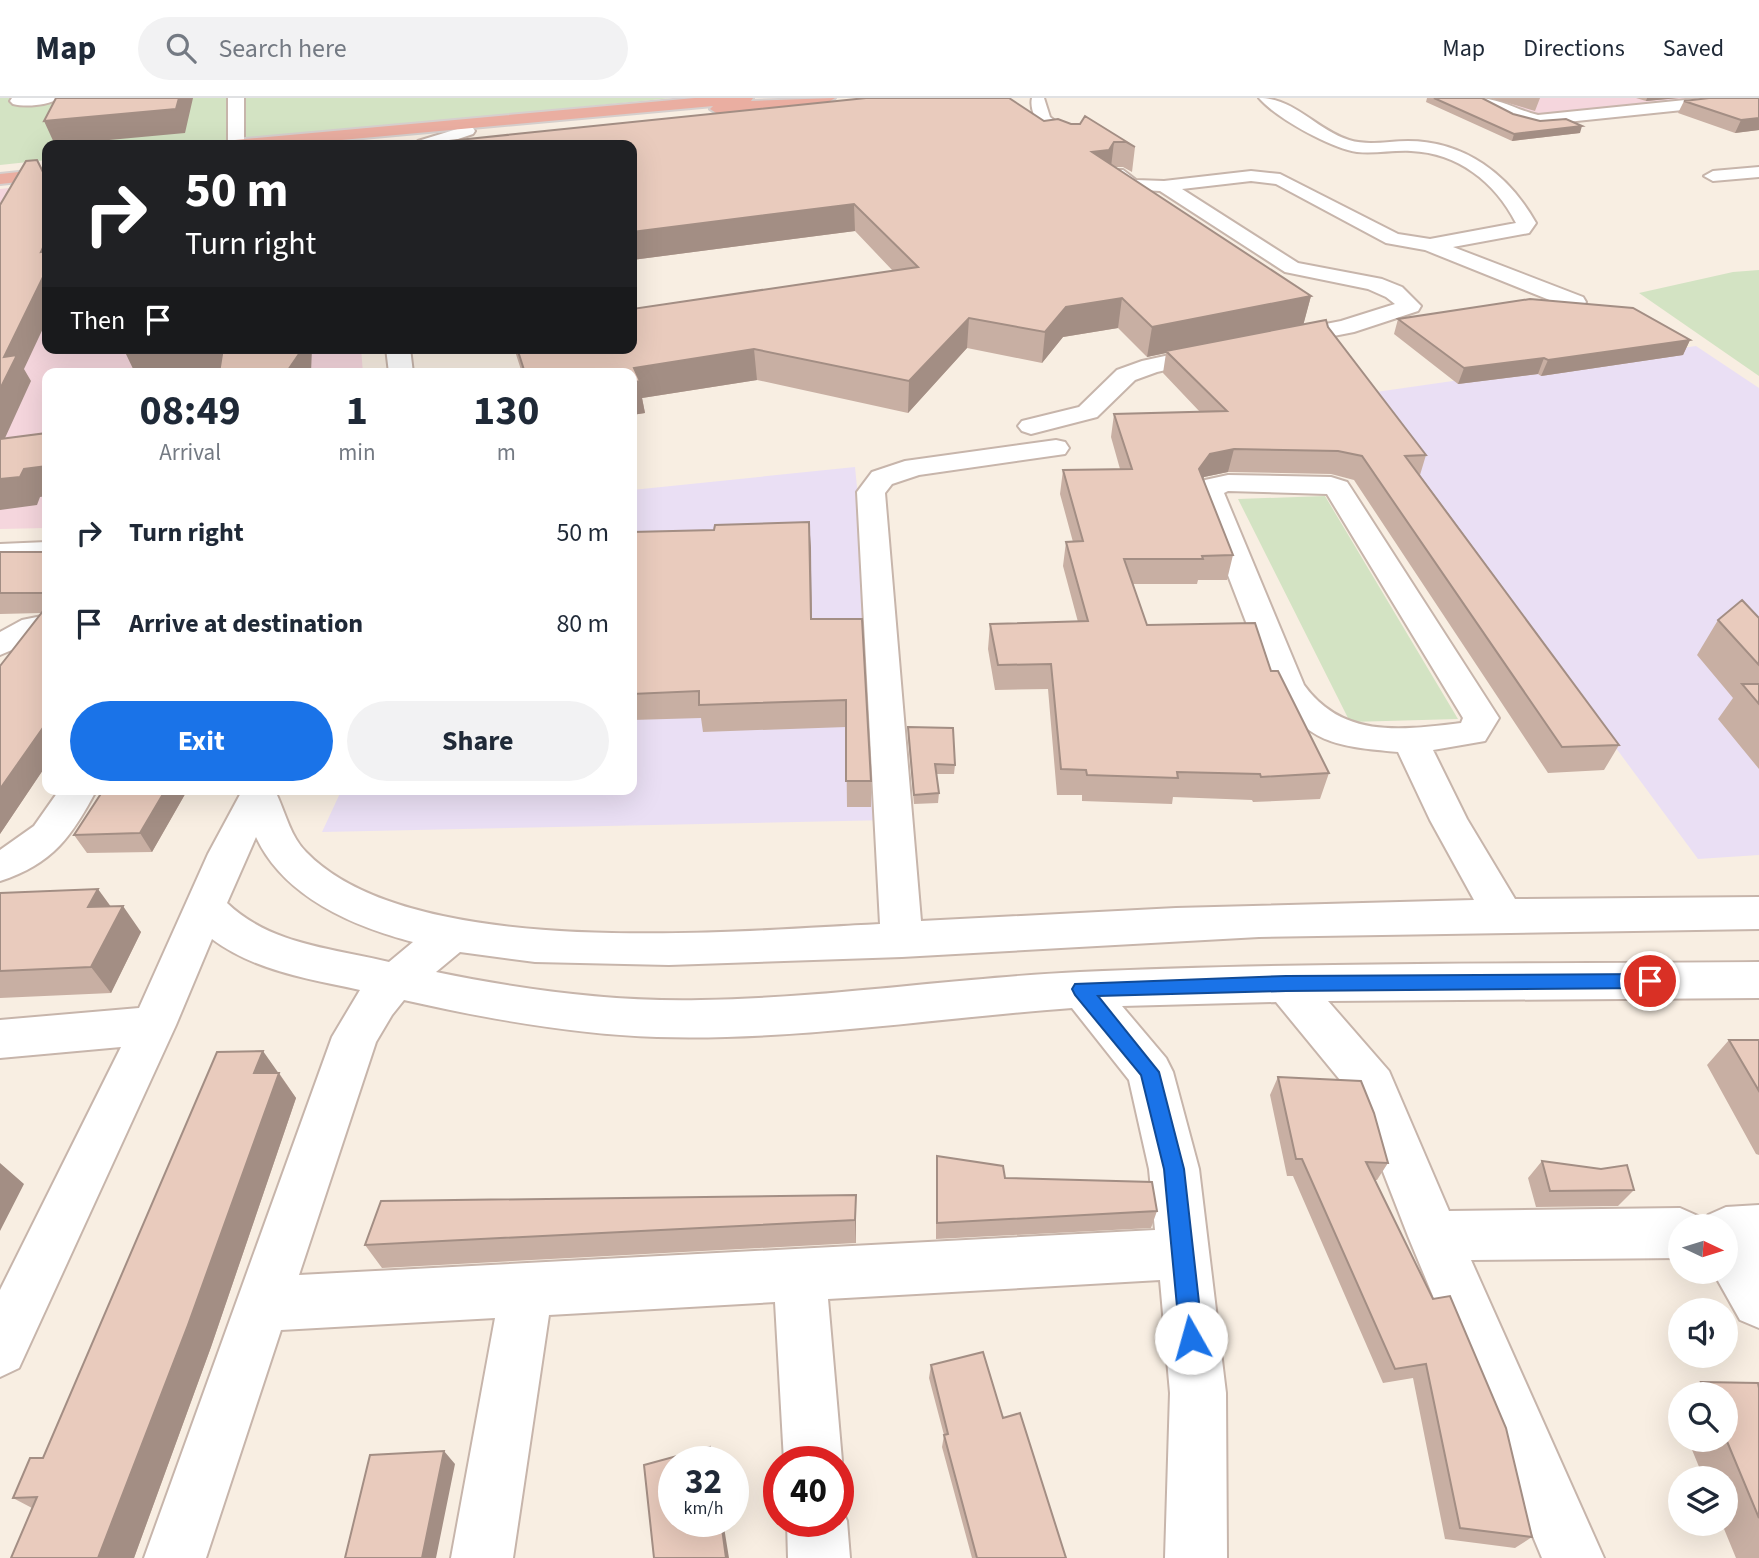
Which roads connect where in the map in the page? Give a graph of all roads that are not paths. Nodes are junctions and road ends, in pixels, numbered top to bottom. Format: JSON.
{"nodes":[{"id":1,"x":50,"y":98,"type":"edge"},
{"id":2,"x":236,"y":98,"type":"edge"},
{"id":3,"x":745,"y":98,"type":"edge"},
{"id":4,"x":827,"y":98,"type":"edge"},
{"id":5,"x":1268,"y":98,"type":"edge"},
{"id":6,"x":1482,"y":98,"type":"edge"},
{"id":7,"x":1750,"y":98,"type":"edge"},
{"id":8,"x":1041,"y":99,"type":"edge"},
{"id":9,"x":18,"y":101,"type":"dead end"},
{"id":10,"x":1567,"y":102,"type":"dead end"},
{"id":11,"x":714,"y":103,"type":"edge"},
{"id":12,"x":1598,"y":115,"type":"junction"},
{"id":13,"x":467,"y":131,"type":"junction"},
{"id":14,"x":236,"y":140,"type":"edge"},
{"id":15,"x":293,"y":140,"type":"edge"},
{"id":16,"x":376,"y":140,"type":"edge"},
{"id":17,"x":439,"y":140,"type":"edge"},
{"id":18,"x":1071,"y":142,"type":"edge"},
{"id":19,"x":42,"y":165,"type":"edge"},
{"id":20,"x":0,"y":169,"type":"edge"},
{"id":21,"x":1759,"y":172,"type":"edge"},
{"id":22,"x":1117,"y":174,"type":"edge"},
{"id":23,"x":42,"y":175,"type":"edge"},
{"id":24,"x":1713,"y":176,"type":"dead end"},
{"id":25,"x":0,"y":179,"type":"edge"},
{"id":26,"x":1164,"y":186,"type":"junction"},
{"id":27,"x":1393,"y":239,"type":"junction"},
{"id":28,"x":1430,"y":245,"type":"junction"},
{"id":29,"x":1404,"y":262,"type":"dead end"},
{"id":30,"x":1575,"y":302,"type":"edge"},
{"id":31,"x":1031,"y":426,"type":"dead end"},
{"id":32,"x":1056,"y":448,"type":"dead end"},
{"id":33,"x":42,"y":551,"type":"edge"},
{"id":34,"x":0,"y":553,"type":"edge"},
{"id":35,"x":42,"y":626,"type":"edge"},
{"id":36,"x":0,"y":645,"type":"edge"},
{"id":37,"x":1410,"y":741,"type":"junction"},
{"id":38,"x":76,"y":795,"type":"edge"},
{"id":39,"x":258,"y":795,"type":"edge"},
{"id":40,"x":261,"y":795,"type":"edge"},
{"id":41,"x":0,"y":866,"type":"edge"},
{"id":42,"x":206,"y":908,"type":"junction"},
{"id":43,"x":1759,"y":914,"type":"edge"},
{"id":44,"x":1504,"y":916,"type":"junction"},
{"id":45,"x":453,"y":934,"type":"junction"},
{"id":46,"x":902,"y":940,"type":"junction"},
{"id":47,"x":395,"y":981,"type":"junction"},
{"id":48,"x":1759,"y":981,"type":"edge"},
{"id":49,"x":1286,"y":984,"type":"junction"},
{"id":50,"x":1082,"y":989,"type":"junction"},
{"id":51,"x":154,"y":1026,"type":"junction"},
{"id":52,"x":0,"y":1039,"type":"edge"},
{"id":53,"x":1759,"y":1230,"type":"edge"},
{"id":54,"x":1738,"y":1232,"type":"edge"},
{"id":55,"x":1668,"y":1233,"type":"edge"},
{"id":56,"x":1434,"y":1236,"type":"junction"},
{"id":57,"x":1181,"y":1254,"type":"junction"},
{"id":58,"x":1738,"y":1266,"type":"edge"},
{"id":59,"x":800,"y":1275,"type":"junction"},
{"id":60,"x":526,"y":1291,"type":"junction"},
{"id":61,"x":1759,"y":1301,"type":"edge"},
{"id":62,"x":264,"y":1304,"type":"junction"},
{"id":63,"x":0,"y":1349,"type":"edge"},
{"id":64,"x":812,"y":1446,"type":"edge"},
{"id":65,"x":818,"y":1537,"type":"edge"},
{"id":66,"x":175,"y":1558,"type":"edge"},
{"id":67,"x":482,"y":1558,"type":"edge"},
{"id":68,"x":819,"y":1558,"type":"edge"},
{"id":69,"x":1196,"y":1558,"type":"edge"},
{"id":70,"x":1573,"y":1558,"type":"edge"}],
"edges":[{"from":1,"to":9,"type":"street"},
{"from":2,"to":14,"type":"street"},
{"from":3,"to":11,"type":"highway"},
{"from":4,"to":11,"type":"highway"},
{"from":5,"to":28,"type":"street"},
{"from":6,"to":12,"type":"street"},
{"from":7,"to":12,"type":"street"},
{"from":8,"to":18,"type":"street"},
{"from":10,"to":12,"type":"street"},
{"from":11,"to":13,"type":"highway"},
{"from":11,"to":15,"type":"highway"},
{"from":13,"to":16,"type":"highway"},
{"from":13,"to":17,"type":"street"},
{"from":19,"to":20,"type":"highway"},
{"from":21,"to":24,"type":"street"},
{"from":22,"to":26,"type":"street"},
{"from":23,"to":25,"type":"highway"},
{"from":26,"to":27,"type":"street"},
{"from":26,"to":31,"type":"street"},
{"from":27,"to":28,"type":"street"},
{"from":27,"to":29,"type":"street"},
{"from":28,"to":30,"type":"street"},
{"from":32,"to":46,"type":"street"},
{"from":33,"to":34,"type":"street"},
{"from":35,"to":36,"type":"street"},
{"from":37,"to":37,"type":"street"},
{"from":37,"to":44,"type":"street"},
{"from":38,"to":41,"type":"street"},
{"from":39,"to":42,"type":"street"},
{"from":40,"to":45,"type":"street"},
{"from":42,"to":47,"type":"street"},
{"from":42,"to":51,"type":"street"},
{"from":43,"to":44,"type":"street"},
{"from":44,"to":46,"type":"street"},
{"from":45,"to":46,"type":"street"},
{"from":45,"to":47,"type":"street"},
{"from":47,"to":50,"type":"street"},
{"from":47,"to":62,"type":"street"},
{"from":48,"to":49,"type":"street"},
{"from":49,"to":50,"type":"street"},
{"from":49,"to":56,"type":"street"},
{"from":50,"to":57,"type":"street"},
{"from":51,"to":52,"type":"street"},
{"from":51,"to":63,"type":"street"},
{"from":53,"to":54,"type":"street"},
{"from":55,"to":56,"type":"street"},
{"from":56,"to":70,"type":"street"},
{"from":57,"to":59,"type":"street"},
{"from":57,"to":69,"type":"street"},
{"from":58,"to":61,"type":"street"},
{"from":59,"to":60,"type":"street"},
{"from":59,"to":64,"type":"street"},
{"from":60,"to":62,"type":"street"},
{"from":60,"to":67,"type":"street"},
{"from":62,"to":66,"type":"street"},
{"from":65,"to":68,"type":"street"}]}
